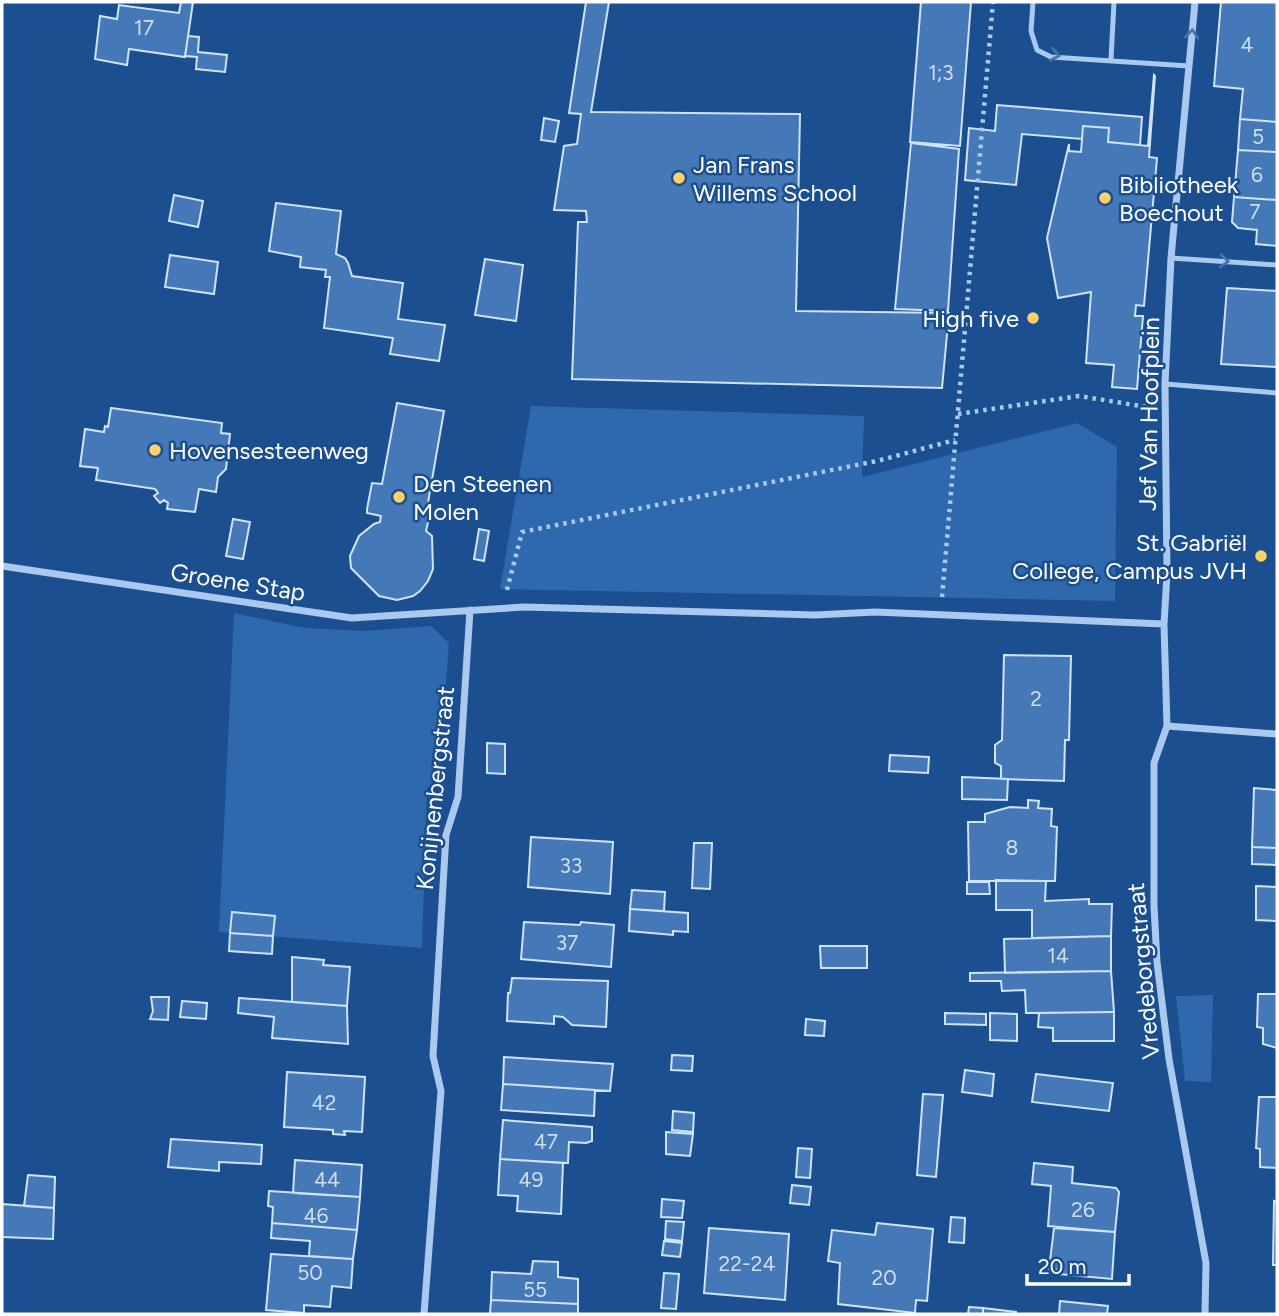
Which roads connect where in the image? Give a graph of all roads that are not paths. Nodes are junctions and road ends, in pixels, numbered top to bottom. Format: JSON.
{"nodes":[{"id":1,"x":1033,"y":2,"type":"edge"},
{"id":2,"x":1114,"y":2,"type":"edge"},
{"id":3,"x":1195,"y":2,"type":"edge"},
{"id":4,"x":1111,"y":59,"type":"junction"},
{"id":5,"x":1189,"y":66,"type":"junction"},
{"id":6,"x":1171,"y":258,"type":"junction"},
{"id":7,"x":1277,"y":265,"type":"edge"},
{"id":8,"x":1165,"y":384,"type":"junction"},
{"id":9,"x":1277,"y":393,"type":"edge"},
{"id":10,"x":2,"y":566,"type":"edge"},
{"id":11,"x":470,"y":610,"type":"junction"},
{"id":12,"x":1164,"y":624,"type":"junction"},
{"id":13,"x":1167,"y":726,"type":"junction"},
{"id":14,"x":1277,"y":734,"type":"edge"},
{"id":15,"x":424,"y":1314,"type":"edge"},
{"id":16,"x":1205,"y":1314,"type":"edge"}],
"edges":[{"from":1,"to":4,"type":"lane","one_way":true},
{"from":2,"to":4,"type":"lane"},
{"from":5,"to":3,"type":"street","name":"Jef Van Hoofplein","one_way":true},
{"from":4,"to":5,"type":"lane"},
{"from":5,"to":6,"type":"street","name":"Jef Van Hoofplein"},
{"from":6,"to":7,"type":"lane","one_way":true},
{"from":6,"to":8,"type":"street","name":"Jef Van Hoofplein"},
{"from":8,"to":9,"type":"lane"},
{"from":8,"to":12,"type":"street","name":"Jef Van Hoofplein"},
{"from":10,"to":11,"type":"street","name":"Groene Stap"},
{"from":11,"to":12,"type":"street"},
{"from":11,"to":15,"type":"street","name":"Konijnenbergstraat"},
{"from":12,"to":13,"type":"street","name":"Vredeborgstraat"},
{"from":13,"to":14,"type":"street"},
{"from":13,"to":16,"type":"street","name":"Vredeborgstraat"}]}
